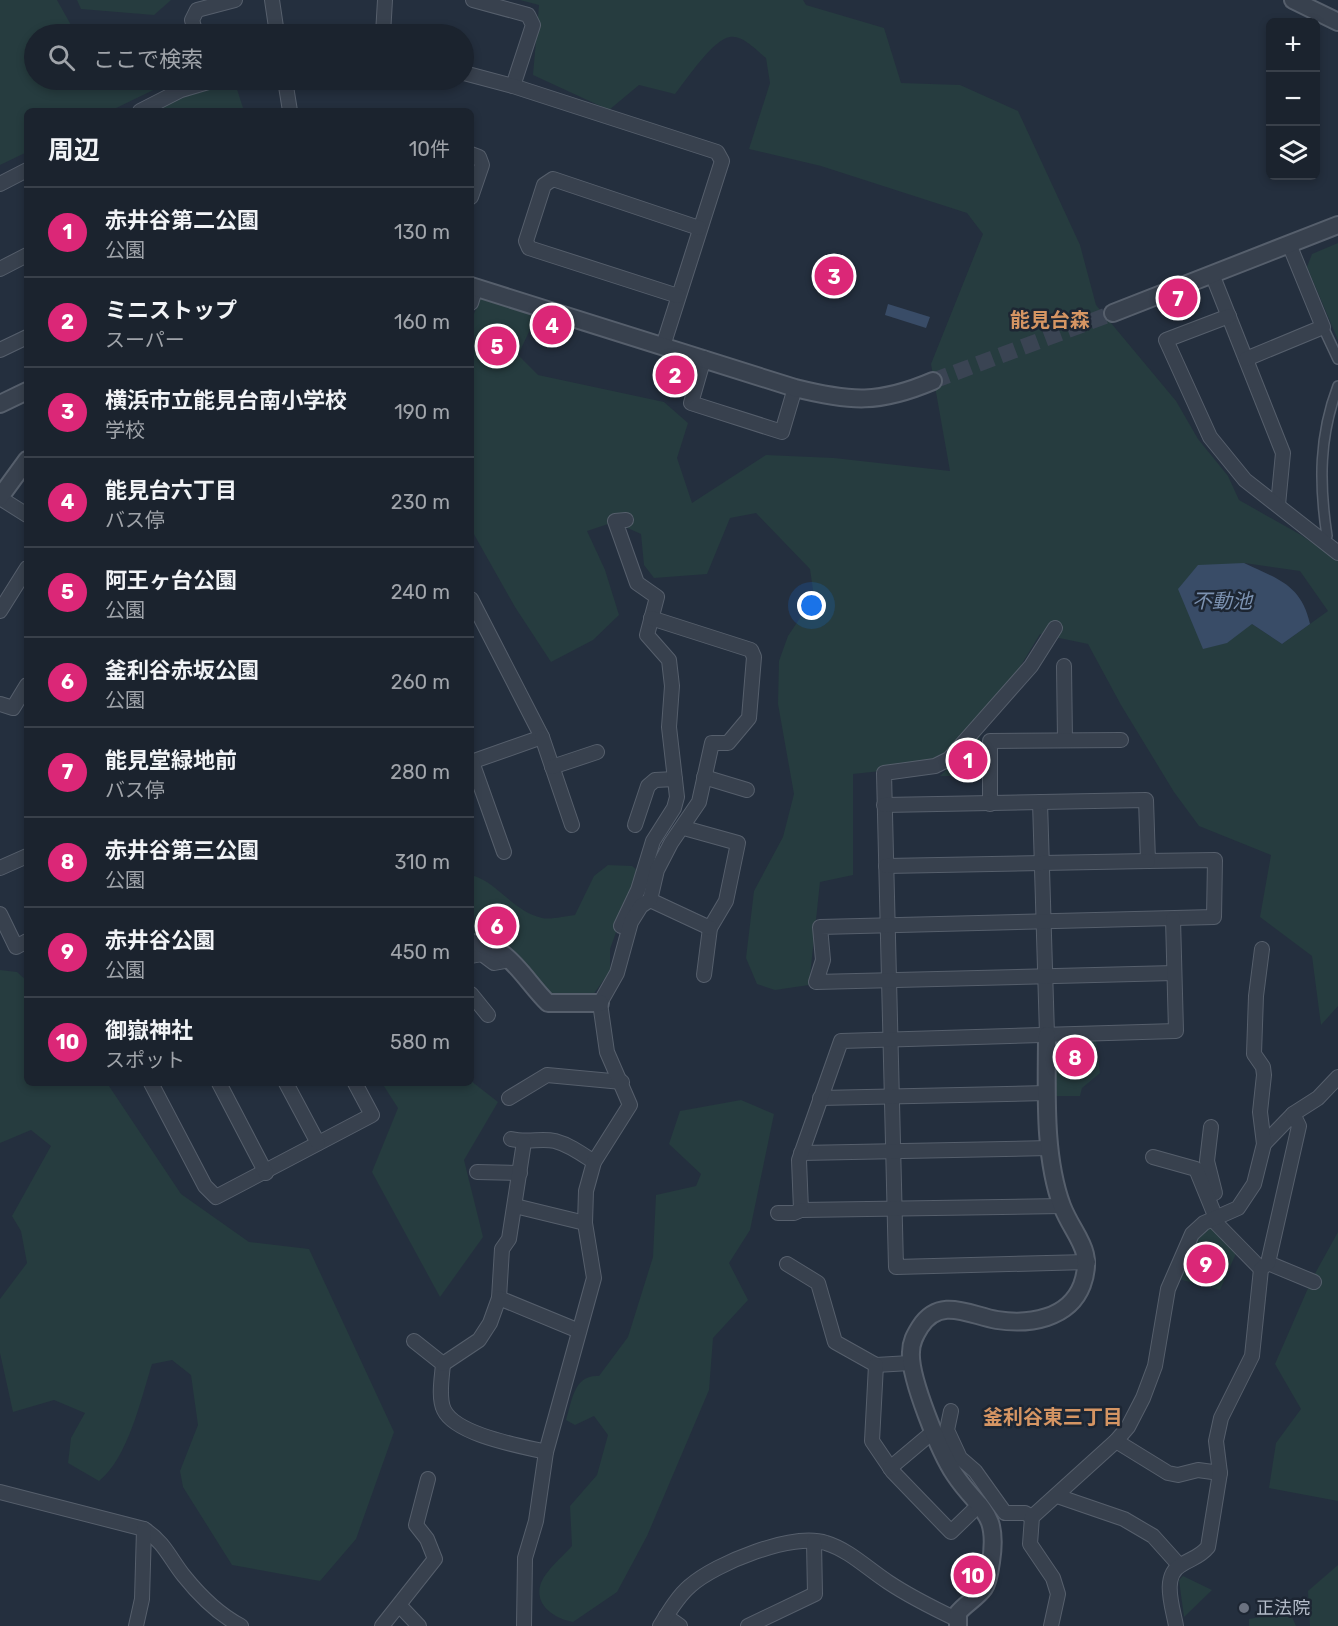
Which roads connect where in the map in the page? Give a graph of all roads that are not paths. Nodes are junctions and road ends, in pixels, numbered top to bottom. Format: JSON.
{"nodes":[{"id":1,"x":235,"y":0,"type":"edge"},
{"id":2,"x":272,"y":0,"type":"edge"},
{"id":3,"x":385,"y":0,"type":"edge"},
{"id":4,"x":473,"y":0,"type":"edge"},
{"id":5,"x":1293,"y":0,"type":"edge"},
{"id":6,"x":1338,"y":22,"type":"edge"},
{"id":7,"x":193,"y":24,"type":"edge"},
{"id":8,"x":276,"y":24,"type":"edge"},
{"id":9,"x":384,"y":24,"type":"edge"},
{"id":10,"x":474,"y":76,"type":"edge"},
{"id":11,"x":513,"y":86,"type":"junction"},
{"id":12,"x":181,"y":90,"type":"edge"},
{"id":13,"x":287,"y":90,"type":"edge"},
{"id":14,"x":146,"y":108,"type":"edge"},
{"id":15,"x":290,"y":108,"type":"edge"},
{"id":16,"x":474,"y":155,"type":"edge"},
{"id":17,"x":24,"y":172,"type":"edge"},
{"id":18,"x":0,"y":184,"type":"edge"},
{"id":19,"x":474,"y":188,"type":"edge"},
{"id":20,"x":1338,"y":225,"type":"edge"},
{"id":21,"x":699,"y":228,"type":"junction"},
{"id":22,"x":1289,"y":244,"type":"junction"},
{"id":23,"x":24,"y":257,"type":"edge"},
{"id":24,"x":0,"y":269,"type":"edge"},
{"id":25,"x":1212,"y":274,"type":"junction"},
{"id":26,"x":474,"y":292,"type":"edge"},
{"id":27,"x":678,"y":296,"type":"junction"},
{"id":28,"x":1113,"y":313,"type":"tunnel mouth"},
{"id":29,"x":1228,"y":316,"type":"junction"},
{"id":30,"x":1323,"y":327,"type":"junction"},
{"id":31,"x":24,"y":338,"type":"edge"},
{"id":32,"x":663,"y":346,"type":"junction"},
{"id":33,"x":0,"y":350,"type":"edge"},
{"id":34,"x":704,"y":358,"type":"junction"},
{"id":35,"x":1246,"y":358,"type":"junction"},
{"id":36,"x":1338,"y":359,"type":"edge"},
{"id":37,"x":933,"y":381,"type":"tunnel mouth"},
{"id":38,"x":1338,"y":386,"type":"edge"},
{"id":39,"x":795,"y":388,"type":"junction"},
{"id":40,"x":24,"y":392,"type":"edge"},
{"id":41,"x":0,"y":404,"type":"edge"},
{"id":42,"x":24,"y":464,"type":"edge"},
{"id":43,"x":0,"y":498,"type":"edge"},
{"id":44,"x":1278,"y":505,"type":"junction"},
{"id":45,"x":24,"y":513,"type":"edge"},
{"id":46,"x":627,"y":520,"type":"dead end"},
{"id":47,"x":1338,"y":534,"type":"edge"},
{"id":48,"x":1325,"y":539,"type":"junction"},
{"id":49,"x":1338,"y":553,"type":"edge"},
{"id":50,"x":24,"y":573,"type":"edge"},
{"id":51,"x":0,"y":611,"type":"edge"},
{"id":52,"x":651,"y":618,"type":"junction"},
{"id":53,"x":476,"y":622,"type":"edge"},
{"id":54,"x":1055,"y":628,"type":"dead end"},
{"id":55,"x":1064,"y":666,"type":"dead end"},
{"id":56,"x":24,"y":690,"type":"edge"},
{"id":57,"x":0,"y":704,"type":"edge"},
{"id":58,"x":542,"y":737,"type":"junction"},
{"id":59,"x":1065,"y":740,"type":"junction"},
{"id":60,"x":1121,"y":740,"type":"dead end"},
{"id":61,"x":597,"y":752,"type":"dead end"},
{"id":62,"x":474,"y":761,"type":"edge"},
{"id":63,"x":552,"y":767,"type":"junction"},
{"id":64,"x":474,"y":768,"type":"edge"},
{"id":65,"x":704,"y":777,"type":"junction"},
{"id":66,"x":675,"y":779,"type":"junction"},
{"id":67,"x":747,"y":790,"type":"dead end"},
{"id":68,"x":1040,"y":802,"type":"junction"},
{"id":69,"x":990,"y":804,"type":"junction"},
{"id":70,"x":884,"y":805,"type":"junction"},
{"id":71,"x":572,"y":825,"type":"dead end"},
{"id":72,"x":635,"y":825,"type":"dead end"},
{"id":73,"x":684,"y":828,"type":"junction"},
{"id":74,"x":504,"y":852,"type":"dead end"},
{"id":75,"x":24,"y":857,"type":"edge"},
{"id":76,"x":1148,"y":861,"type":"junction"},
{"id":77,"x":1041,"y":863,"type":"junction"},
{"id":78,"x":886,"y":866,"type":"junction"},
{"id":79,"x":0,"y":868,"type":"edge"},
{"id":80,"x":650,"y":900,"type":"junction"},
{"id":81,"x":0,"y":914,"type":"edge"},
{"id":82,"x":1173,"y":919,"type":"junction"},
{"id":83,"x":1042,"y":922,"type":"junction"},
{"id":84,"x":887,"y":925,"type":"junction"},
{"id":85,"x":710,"y":928,"type":"junction"},
{"id":86,"x":24,"y":942,"type":"edge"},
{"id":87,"x":474,"y":943,"type":"edge"},
{"id":88,"x":1263,"y":949,"type":"dead end"},
{"id":89,"x":474,"y":955,"type":"edge"},
{"id":90,"x":510,"y":960,"type":"junction"},
{"id":91,"x":617,"y":973,"type":"junction"},
{"id":92,"x":1174,"y":973,"type":"junction"},
{"id":93,"x":704,"y":975,"type":"dead end"},
{"id":94,"x":1044,"y":977,"type":"junction"},
{"id":95,"x":888,"y":980,"type":"junction"},
{"id":96,"x":474,"y":998,"type":"edge"},
{"id":97,"x":600,"y":1003,"type":"junction"},
{"id":98,"x":488,"y":1015,"type":"dead end"},
{"id":99,"x":1047,"y":1035,"type":"junction"},
{"id":100,"x":889,"y":1038,"type":"junction"},
{"id":101,"x":1338,"y":1077,"type":"edge"},
{"id":102,"x":622,"y":1082,"type":"junction"},
{"id":103,"x":154,"y":1086,"type":"edge"},
{"id":104,"x":221,"y":1086,"type":"edge"},
{"id":105,"x":288,"y":1086,"type":"edge"},
{"id":106,"x":357,"y":1086,"type":"edge"},
{"id":107,"x":1047,"y":1093,"type":"junction"},
{"id":108,"x":892,"y":1096,"type":"junction"},
{"id":109,"x":508,"y":1098,"type":"dead end"},
{"id":110,"x":820,"y":1098,"type":"junction"},
{"id":111,"x":1293,"y":1114,"type":"junction"},
{"id":112,"x":1211,"y":1127,"type":"dead end"},
{"id":113,"x":318,"y":1143,"type":"junction"},
{"id":114,"x":1264,"y":1144,"type":"junction"},
{"id":115,"x":1050,"y":1148,"type":"junction"},
{"id":116,"x":892,"y":1152,"type":"junction"},
{"id":117,"x":801,"y":1153,"type":"junction"},
{"id":118,"x":1153,"y":1157,"type":"dead end"},
{"id":119,"x":594,"y":1162,"type":"junction"},
{"id":120,"x":477,"y":1172,"type":"dead end"},
{"id":121,"x":266,"y":1173,"type":"junction"},
{"id":122,"x":520,"y":1173,"type":"junction"},
{"id":123,"x":514,"y":1206,"type":"junction"},
{"id":124,"x":1062,"y":1206,"type":"junction"},
{"id":125,"x":893,"y":1208,"type":"junction"},
{"id":126,"x":801,"y":1210,"type":"junction"},
{"id":127,"x":778,"y":1214,"type":"dead end"},
{"id":128,"x":1217,"y":1218,"type":"junction"},
{"id":129,"x":585,"y":1223,"type":"junction"},
{"id":130,"x":1088,"y":1262,"type":"junction"},
{"id":131,"x":787,"y":1264,"type":"dead end"},
{"id":132,"x":1264,"y":1266,"type":"junction"},
{"id":133,"x":1314,"y":1282,"type":"dead end"},
{"id":134,"x":499,"y":1298,"type":"junction"},
{"id":135,"x":579,"y":1331,"type":"junction"},
{"id":136,"x":414,"y":1341,"type":"dead end"},
{"id":137,"x":910,"y":1363,"type":"junction"},
{"id":138,"x":442,"y":1364,"type":"junction"},
{"id":139,"x":876,"y":1365,"type":"junction"},
{"id":140,"x":951,"y":1411,"type":"dead end"},
{"id":141,"x":934,"y":1431,"type":"junction"},
{"id":142,"x":1116,"y":1441,"type":"junction"},
{"id":143,"x":546,"y":1452,"type":"junction"},
{"id":144,"x":890,"y":1468,"type":"junction"},
{"id":145,"x":1220,"y":1473,"type":"junction"},
{"id":146,"x":428,"y":1479,"type":"dead end"},
{"id":147,"x":0,"y":1492,"type":"edge"},
{"id":148,"x":1057,"y":1496,"type":"junction"},
{"id":149,"x":980,"y":1504,"type":"junction"},
{"id":150,"x":1032,"y":1517,"type":"junction"},
{"id":151,"x":144,"y":1529,"type":"junction"},
{"id":152,"x":814,"y":1542,"type":"junction"},
{"id":153,"x":1179,"y":1565,"type":"junction"},
{"id":154,"x":400,"y":1606,"type":"junction"},
{"id":155,"x":663,"y":1621,"type":"edge"},
{"id":156,"x":957,"y":1622,"type":"edge"},
{"id":157,"x":136,"y":1626,"type":"edge"},
{"id":158,"x":241,"y":1626,"type":"edge"},
{"id":159,"x":382,"y":1626,"type":"edge"},
{"id":160,"x":419,"y":1626,"type":"edge"},
{"id":161,"x":524,"y":1626,"type":"edge"},
{"id":162,"x":680,"y":1626,"type":"edge"},
{"id":163,"x":748,"y":1626,"type":"edge"},
{"id":164,"x":1051,"y":1626,"type":"edge"},
{"id":165,"x":1176,"y":1626,"type":"edge"}],
"edges":[{"from":1,"to":7,"type":"street"},
{"from":2,"to":8,"type":"street"},
{"from":3,"to":9,"type":"street"},
{"from":4,"to":11,"type":"street"},
{"from":5,"to":6,"type":"street"},
{"from":10,"to":11,"type":"street"},
{"from":11,"to":21,"type":"street"},
{"from":12,"to":14,"type":"street"},
{"from":13,"to":15,"type":"street"},
{"from":16,"to":19,"type":"street"},
{"from":17,"to":18,"type":"street"},
{"from":20,"to":22,"type":"street"},
{"from":21,"to":27,"type":"street"},
{"from":21,"to":27,"type":"street"},
{"from":22,"to":25,"type":"street"},
{"from":22,"to":30,"type":"street"},
{"from":23,"to":24,"type":"street"},
{"from":25,"to":28,"type":"street"},
{"from":25,"to":29,"type":"street"},
{"from":26,"to":32,"type":"street"},
{"from":27,"to":32,"type":"street"},
{"from":29,"to":35,"type":"street"},
{"from":29,"to":44,"type":"street"},
{"from":30,"to":35,"type":"street"},
{"from":30,"to":36,"type":"street"},
{"from":31,"to":33,"type":"street"},
{"from":32,"to":34,"type":"street"},
{"from":34,"to":39,"type":"street"},
{"from":34,"to":39,"type":"street"},
{"from":35,"to":44,"type":"street"},
{"from":37,"to":39,"type":"street"},
{"from":38,"to":48,"type":"street"},
{"from":40,"to":41,"type":"street"},
{"from":42,"to":43,"type":"street"},
{"from":43,"to":45,"type":"street"},
{"from":44,"to":48,"type":"street"},
{"from":46,"to":52,"type":"street"},
{"from":47,"to":48,"type":"street"},
{"from":48,"to":49,"type":"street"},
{"from":50,"to":51,"type":"street"},
{"from":52,"to":65,"type":"street"},
{"from":52,"to":66,"type":"street"},
{"from":53,"to":58,"type":"street"},
{"from":54,"to":70,"type":"street"},
{"from":55,"to":59,"type":"street"},
{"from":56,"to":57,"type":"street"},
{"from":58,"to":62,"type":"street"},
{"from":58,"to":63,"type":"street"},
{"from":59,"to":60,"type":"street"},
{"from":59,"to":69,"type":"street"},
{"from":61,"to":63,"type":"street"},
{"from":63,"to":71,"type":"street"},
{"from":64,"to":74,"type":"street"},
{"from":65,"to":67,"type":"street"},
{"from":65,"to":73,"type":"street"},
{"from":66,"to":72,"type":"street"},
{"from":66,"to":91,"type":"street"},
{"from":68,"to":69,"type":"street"},
{"from":68,"to":76,"type":"street"},
{"from":68,"to":77,"type":"street"},
{"from":69,"to":70,"type":"street"},
{"from":70,"to":78,"type":"street"},
{"from":73,"to":80,"type":"street"},
{"from":73,"to":85,"type":"street"},
{"from":75,"to":79,"type":"street"},
{"from":76,"to":77,"type":"street"},
{"from":76,"to":82,"type":"street"},
{"from":77,"to":78,"type":"street"},
{"from":77,"to":83,"type":"street"},
{"from":78,"to":84,"type":"street"},
{"from":80,"to":85,"type":"street"},
{"from":80,"to":91,"type":"street"},
{"from":81,"to":86,"type":"street"},
{"from":82,"to":83,"type":"street"},
{"from":82,"to":92,"type":"street"},
{"from":83,"to":84,"type":"street"},
{"from":83,"to":94,"type":"street"},
{"from":84,"to":95,"type":"street"},
{"from":84,"to":95,"type":"street"},
{"from":85,"to":93,"type":"street"},
{"from":87,"to":90,"type":"street"},
{"from":88,"to":114,"type":"street"},
{"from":89,"to":90,"type":"street"},
{"from":90,"to":97,"type":"street"},
{"from":91,"to":97,"type":"street"},
{"from":92,"to":94,"type":"street"},
{"from":92,"to":99,"type":"street"},
{"from":94,"to":95,"type":"street"},
{"from":94,"to":99,"type":"street"},
{"from":95,"to":100,"type":"street"},
{"from":96,"to":98,"type":"street"},
{"from":97,"to":102,"type":"street"},
{"from":99,"to":100,"type":"street"},
{"from":99,"to":107,"type":"street"},
{"from":100,"to":108,"type":"street"},
{"from":100,"to":110,"type":"street"},
{"from":101,"to":111,"type":"street"},
{"from":102,"to":109,"type":"street"},
{"from":102,"to":119,"type":"street"},
{"from":103,"to":121,"type":"street"},
{"from":104,"to":121,"type":"street"},
{"from":105,"to":113,"type":"street"},
{"from":106,"to":113,"type":"street"},
{"from":107,"to":108,"type":"street"},
{"from":107,"to":115,"type":"street"},
{"from":108,"to":110,"type":"street"},
{"from":108,"to":116,"type":"street"},
{"from":110,"to":117,"type":"street"},
{"from":111,"to":114,"type":"street"},
{"from":111,"to":132,"type":"street"},
{"from":112,"to":128,"type":"street"},
{"from":113,"to":121,"type":"street"},
{"from":114,"to":128,"type":"street"},
{"from":115,"to":116,"type":"street"},
{"from":115,"to":124,"type":"street"},
{"from":116,"to":117,"type":"street"},
{"from":116,"to":125,"type":"street"},
{"from":117,"to":126,"type":"street"},
{"from":118,"to":128,"type":"street"},
{"from":119,"to":122,"type":"street"},
{"from":119,"to":129,"type":"street"},
{"from":120,"to":122,"type":"street"},
{"from":122,"to":123,"type":"street"},
{"from":123,"to":129,"type":"street"},
{"from":123,"to":134,"type":"street"},
{"from":124,"to":125,"type":"street"},
{"from":124,"to":130,"type":"street"},
{"from":125,"to":126,"type":"street"},
{"from":125,"to":130,"type":"street"},
{"from":126,"to":127,"type":"street"},
{"from":128,"to":132,"type":"street"},
{"from":128,"to":142,"type":"street"},
{"from":129,"to":135,"type":"street"},
{"from":130,"to":137,"type":"street"},
{"from":131,"to":139,"type":"street"},
{"from":132,"to":133,"type":"street"},
{"from":132,"to":145,"type":"street"},
{"from":134,"to":135,"type":"street"},
{"from":134,"to":138,"type":"street"},
{"from":135,"to":143,"type":"street"},
{"from":136,"to":138,"type":"street"},
{"from":137,"to":139,"type":"street"},
{"from":137,"to":141,"type":"street"},
{"from":138,"to":143,"type":"street"},
{"from":139,"to":144,"type":"street"},
{"from":140,"to":150,"type":"street"},
{"from":141,"to":144,"type":"street"},
{"from":141,"to":149,"type":"street"},
{"from":142,"to":145,"type":"street"},
{"from":142,"to":148,"type":"street"},
{"from":143,"to":161,"type":"street"},
{"from":144,"to":149,"type":"street"},
{"from":145,"to":153,"type":"street"},
{"from":146,"to":154,"type":"street"},
{"from":147,"to":151,"type":"street"},
{"from":148,"to":150,"type":"street"},
{"from":148,"to":153,"type":"street"},
{"from":149,"to":156,"type":"street"},
{"from":150,"to":164,"type":"street"},
{"from":151,"to":157,"type":"street"},
{"from":151,"to":158,"type":"street"},
{"from":152,"to":155,"type":"street"},
{"from":152,"to":156,"type":"street"},
{"from":152,"to":163,"type":"street"},
{"from":153,"to":165,"type":"street"},
{"from":154,"to":159,"type":"street"},
{"from":154,"to":160,"type":"street"},
{"from":155,"to":162,"type":"street"}]}
